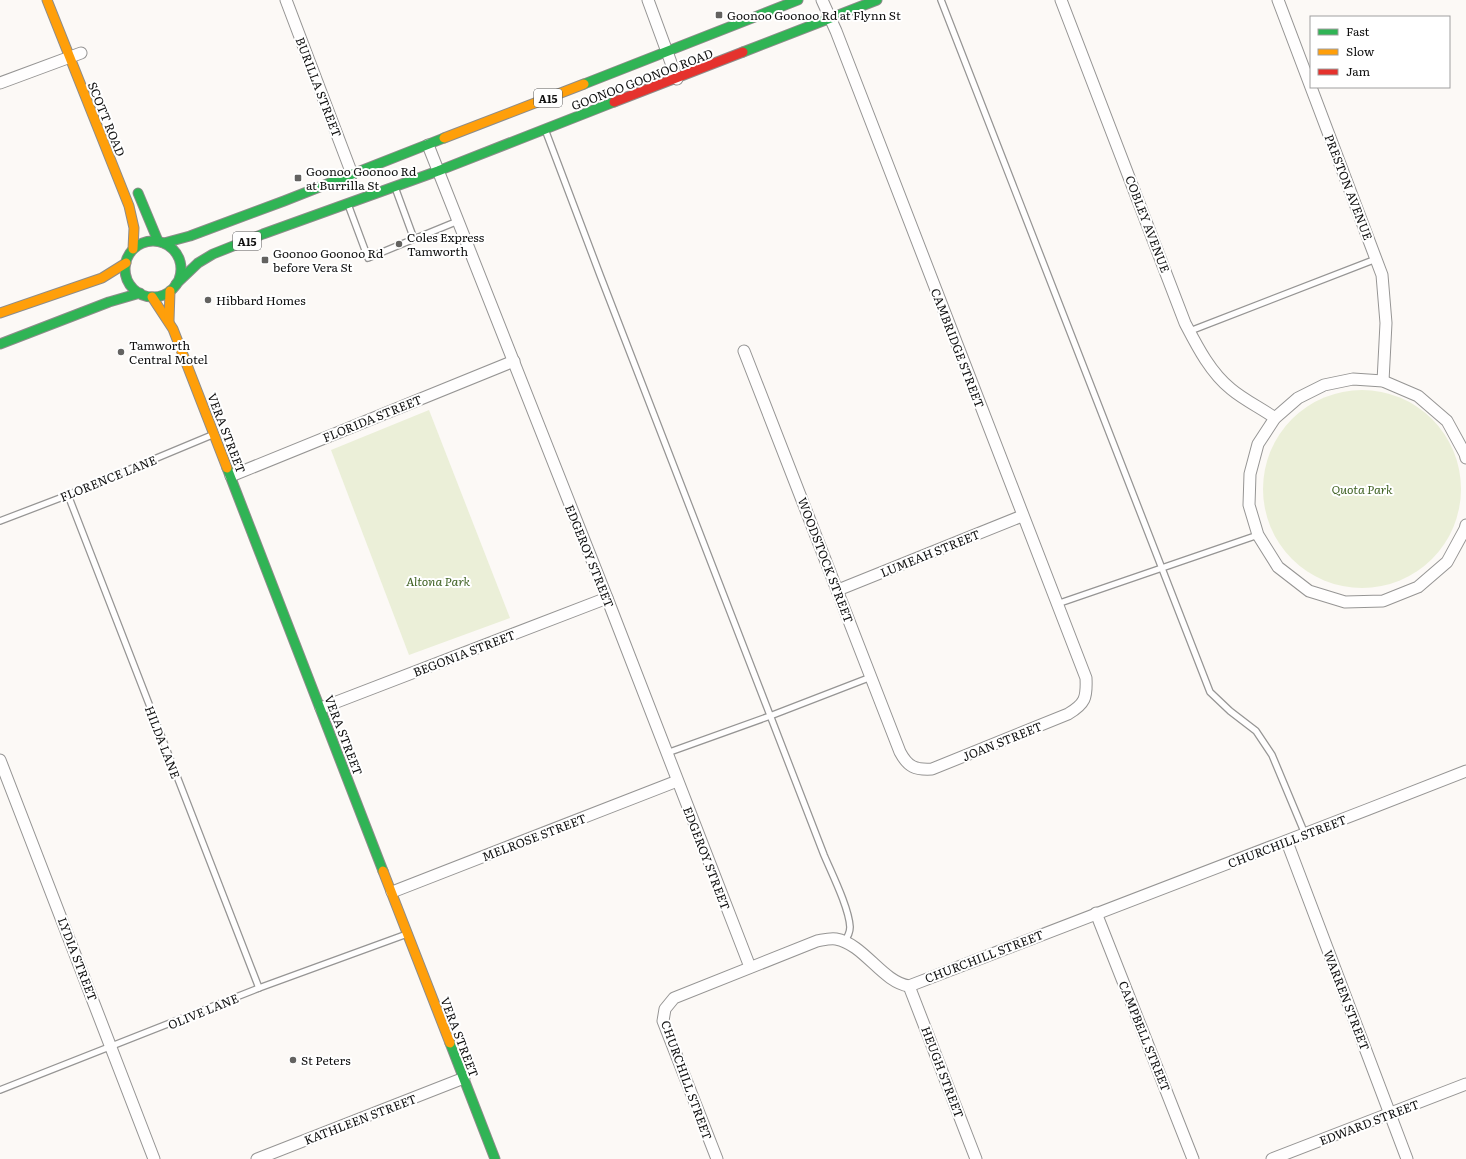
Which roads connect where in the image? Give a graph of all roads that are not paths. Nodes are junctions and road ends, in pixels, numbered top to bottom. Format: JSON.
{"nodes":[{"id":1,"x":47,"y":0,"type":"edge"},
{"id":2,"x":286,"y":0,"type":"edge"},
{"id":3,"x":648,"y":0,"type":"edge"},
{"id":4,"x":798,"y":0,"type":"edge"},
{"id":5,"x":822,"y":0,"type":"edge"},
{"id":6,"x":877,"y":0,"type":"edge"},
{"id":7,"x":941,"y":0,"type":"edge"},
{"id":8,"x":1061,"y":0,"type":"edge"},
{"id":9,"x":1278,"y":0,"type":"edge"},
{"id":10,"x":830,"y":18,"type":"junction"},
{"id":11,"x":667,"y":52,"type":"junction"},
{"id":12,"x":81,"y":53,"type":"dead end"},
{"id":13,"x":69,"y":57,"type":"junction"},
{"id":14,"x":677,"y":79,"type":"junction"},
{"id":15,"x":0,"y":83,"type":"edge"},
{"id":16,"x":1310,"y":85,"type":"edge"},
{"id":17,"x":1311,"y":88,"type":"edge"},
{"id":18,"x":545,"y":129,"type":"junction"},
{"id":19,"x":428,"y":145,"type":"junction"},
{"id":20,"x":438,"y":171,"type":"junction"},
{"id":21,"x":352,"y":174,"type":"junction"},
{"id":22,"x":134,"y":184,"type":"dead end"},
{"id":23,"x":395,"y":187,"type":"junction"},
{"id":24,"x":348,"y":204,"type":"junction"},
{"id":25,"x":458,"y":221,"type":"junction"},
{"id":26,"x":414,"y":239,"type":"junction"},
{"id":27,"x":161,"y":242,"type":"junction"},
{"id":28,"x":133,"y":250,"type":"junction"},
{"id":29,"x":1376,"y":259,"type":"junction"},
{"id":30,"x":126,"y":264,"type":"junction"},
{"id":31,"x":176,"y":284,"type":"junction"},
{"id":32,"x":170,"y":291,"type":"junction"},
{"id":33,"x":140,"y":293,"type":"junction"},
{"id":34,"x":152,"y":297,"type":"junction"},
{"id":35,"x":0,"y":313,"type":"edge"},
{"id":36,"x":169,"y":321,"type":"junction"},
{"id":37,"x":1190,"y":331,"type":"junction"},
{"id":38,"x":0,"y":344,"type":"edge"},
{"id":39,"x":744,"y":351,"type":"dead end"},
{"id":40,"x":514,"y":361,"type":"junction"},
{"id":41,"x":1383,"y":381,"type":"junction"},
{"id":42,"x":1275,"y":418,"type":"junction"},
{"id":43,"x":214,"y":434,"type":"junction"},
{"id":44,"x":1466,"y":455,"type":"edge"},
{"id":45,"x":231,"y":476,"type":"junction"},
{"id":46,"x":68,"y":495,"type":"junction"},
{"id":47,"x":1022,"y":516,"type":"junction"},
{"id":48,"x":0,"y":521,"type":"edge"},
{"id":49,"x":1466,"y":525,"type":"edge"},
{"id":50,"x":1258,"y":536,"type":"junction"},
{"id":51,"x":1161,"y":568,"type":"junction"},
{"id":52,"x":838,"y":590,"type":"junction"},
{"id":53,"x":607,"y":598,"type":"junction"},
{"id":54,"x":1057,"y":604,"type":"junction"},
{"id":55,"x":871,"y":677,"type":"junction"},
{"id":56,"x":1086,"y":697,"type":"joint"},
{"id":57,"x":321,"y":708,"type":"junction"},
{"id":58,"x":770,"y":716,"type":"junction"},
{"id":59,"x":667,"y":753,"type":"junction"},
{"id":60,"x":0,"y":760,"type":"edge"},
{"id":61,"x":912,"y":767,"type":"joint"},
{"id":62,"x":1466,"y":771,"type":"edge"},
{"id":63,"x":677,"y":781,"type":"junction"},
{"id":64,"x":1305,"y":835,"type":"junction"},
{"id":65,"x":1286,"y":842,"type":"junction"},
{"id":66,"x":392,"y":892,"type":"junction"},
{"id":67,"x":1096,"y":913,"type":"junction"},
{"id":68,"x":407,"y":934,"type":"junction"},
{"id":69,"x":844,"y":942,"type":"junction"},
{"id":70,"x":750,"y":967,"type":"junction"},
{"id":71,"x":909,"y":986,"type":"junction"},
{"id":72,"x":259,"y":988,"type":"junction"},
{"id":73,"x":112,"y":1047,"type":"junction"},
{"id":74,"x":464,"y":1078,"type":"junction"},
{"id":75,"x":1466,"y":1084,"type":"edge"},
{"id":76,"x":0,"y":1090,"type":"edge"},
{"id":77,"x":1390,"y":1114,"type":"junction"},
{"id":78,"x":154,"y":1159,"type":"edge"},
{"id":79,"x":257,"y":1159,"type":"edge"},
{"id":80,"x":495,"y":1159,"type":"edge"},
{"id":81,"x":716,"y":1159,"type":"edge"},
{"id":82,"x":976,"y":1159,"type":"edge"},
{"id":83,"x":1193,"y":1159,"type":"edge"},
{"id":84,"x":1272,"y":1159,"type":"edge"},
{"id":85,"x":1407,"y":1159,"type":"edge"}],
"edges":[{"from":1,"to":13,"type":"main road","name":"SCOTT ROAD"},
{"from":2,"to":21,"type":"street","name":"BURILLA STREET"},
{"from":3,"to":11,"type":"street"},
{"from":4,"to":11,"type":"main road","name":"GOONOO GOONOO ROAD","number":"A15"},
{"from":5,"to":10,"type":"street","name":"CAMBRIDGE STREET"},
{"from":6,"to":10,"type":"main road","name":"GOONOO GOONOO ROAD","number":"A15"},
{"from":7,"to":51,"type":"lane"},
{"from":8,"to":37,"type":"street","name":"COBLEY AVENUE"},
{"from":9,"to":16,"type":"street","name":"PRESTON AVENUE"},
{"from":10,"to":14,"type":"main road","name":"GOONOO GOONOO ROAD","number":"A15"},
{"from":10,"to":47,"type":"street","name":"CAMBRIDGE STREET"},
{"from":11,"to":14,"type":"street"},
{"from":11,"to":19,"type":"main road","name":"GOONOO GOONOO ROAD","number":"A15"},
{"from":12,"to":13,"type":"street"},
{"from":13,"to":15,"type":"street"},
{"from":13,"to":28,"type":"main road","name":"SCOTT ROAD"},
{"from":14,"to":18,"type":"main road","name":"GOONOO GOONOO ROAD","number":"A15"},
{"from":17,"to":29,"type":"street","name":"PRESTON AVENUE"},
{"from":18,"to":20,"type":"main road","name":"GOONOO GOONOO ROAD","number":"A15"},
{"from":18,"to":58,"type":"lane"},
{"from":19,"to":20,"type":"street","name":"EDGEROY STREET"},
{"from":19,"to":21,"type":"main road","name":"GOONOO GOONOO ROAD","number":"A15"},
{"from":20,"to":23,"type":"main road","name":"GOONOO GOONOO ROAD","number":"A15"},
{"from":20,"to":25,"type":"street","name":"EDGEROY STREET"},
{"from":21,"to":27,"type":"main road","name":"GOONOO GOONOO ROAD","number":"A15"},
{"from":22,"to":27,"type":"main road","number":"A15"},
{"from":23,"to":24,"type":"main road","name":"GOONOO GOONOO ROAD","number":"A15"},
{"from":23,"to":26,"type":"lane"},
{"from":24,"to":26,"type":"lane"},
{"from":24,"to":31,"type":"main road","name":"GOONOO GOONOO ROAD","number":"A15"},
{"from":25,"to":26,"type":"lane"},
{"from":25,"to":40,"type":"street","name":"EDGEROY STREET"},
{"from":27,"to":28,"type":"main road","number":"A15"},
{"from":27,"to":31,"type":"main road","number":"A15"},
{"from":28,"to":30,"type":"main road"},
{"from":29,"to":37,"type":"lane"},
{"from":29,"to":41,"type":"street","name":"PRESTON AVENUE"},
{"from":30,"to":33,"type":"main road"},
{"from":30,"to":35,"type":"main road"},
{"from":31,"to":32,"type":"main road","number":"A15"},
{"from":32,"to":34,"type":"main road"},
{"from":32,"to":36,"type":"main road","name":"VERA STREET"},
{"from":33,"to":34,"type":"main road"},
{"from":33,"to":38,"type":"main road"},
{"from":34,"to":36,"type":"main road","name":"VERA STREET"},
{"from":36,"to":43,"type":"main road","name":"VERA STREET"},
{"from":37,"to":42,"type":"street","name":"COBLEY AVENUE"},
{"from":39,"to":52,"type":"street","name":"WOODSTOCK STREET"},
{"from":40,"to":45,"type":"street","name":"FLORIDA STREET"},
{"from":40,"to":53,"type":"street","name":"EDGEROY STREET"},
{"from":41,"to":42,"type":"street"},
{"from":41,"to":44,"type":"street"},
{"from":42,"to":50,"type":"street"},
{"from":43,"to":45,"type":"main road","name":"VERA STREET"},
{"from":43,"to":46,"type":"lane","name":"FLORENCE LANE"},
{"from":45,"to":57,"type":"main road","name":"VERA STREET"},
{"from":46,"to":48,"type":"lane","name":"FLORENCE LANE"},
{"from":46,"to":72,"type":"lane","name":"HILDA LANE"},
{"from":47,"to":52,"type":"street","name":"LUMEAH STREET"},
{"from":47,"to":54,"type":"street","name":"CAMBRIDGE STREET"},
{"from":49,"to":50,"type":"street"},
{"from":50,"to":51,"type":"lane"},
{"from":51,"to":54,"type":"lane"},
{"from":51,"to":64,"type":"lane"},
{"from":52,"to":55,"type":"street","name":"WOODSTOCK STREET"},
{"from":53,"to":57,"type":"street","name":"BEGONIA STREET"},
{"from":53,"to":59,"type":"street","name":"EDGEROY STREET"},
{"from":54,"to":56,"type":"street","name":"CAMBRIDGE STREET"},
{"from":55,"to":58,"type":"lane"},
{"from":55,"to":61,"type":"street","name":"WOODSTOCK STREET"},
{"from":56,"to":61,"type":"street","name":"JOAN STREET"},
{"from":57,"to":66,"type":"main road","name":"VERA STREET"},
{"from":58,"to":59,"type":"lane"},
{"from":58,"to":69,"type":"lane"},
{"from":59,"to":63,"type":"street","name":"EDGEROY STREET"},
{"from":60,"to":73,"type":"street","name":"LYDIA STREET"},
{"from":62,"to":64,"type":"street","name":"CHURCHILL STREET"},
{"from":63,"to":66,"type":"street","name":"MELROSE STREET"},
{"from":63,"to":70,"type":"street","name":"EDGEROY STREET"},
{"from":64,"to":65,"type":"street","name":"CHURCHILL STREET"},
{"from":65,"to":67,"type":"street","name":"CHURCHILL STREET"},
{"from":65,"to":77,"type":"street","name":"WARREN STREET"},
{"from":66,"to":68,"type":"main road","name":"VERA STREET"},
{"from":67,"to":71,"type":"street","name":"CHURCHILL STREET"},
{"from":67,"to":83,"type":"street","name":"CAMPBELL STREET"},
{"from":68,"to":72,"type":"lane","name":"OLIVE LANE"},
{"from":68,"to":74,"type":"main road","name":"VERA STREET"},
{"from":69,"to":70,"type":"street","name":"CHURCHILL STREET"},
{"from":69,"to":71,"type":"street","name":"CHURCHILL STREET"},
{"from":70,"to":81,"type":"street","name":"CHURCHILL STREET"},
{"from":71,"to":82,"type":"street","name":"HEUGH STREET"},
{"from":72,"to":73,"type":"lane","name":"OLIVE LANE"},
{"from":73,"to":76,"type":"lane","name":"OLIVE LANE"},
{"from":73,"to":78,"type":"street","name":"LYDIA STREET"},
{"from":74,"to":79,"type":"street","name":"KATHLEEN STREET"},
{"from":74,"to":80,"type":"main road","name":"VERA STREET"},
{"from":75,"to":77,"type":"street","name":"EDWARD STREET"},
{"from":77,"to":84,"type":"street","name":"EDWARD STREET"},
{"from":77,"to":85,"type":"street","name":"WARREN STREET"}]}
